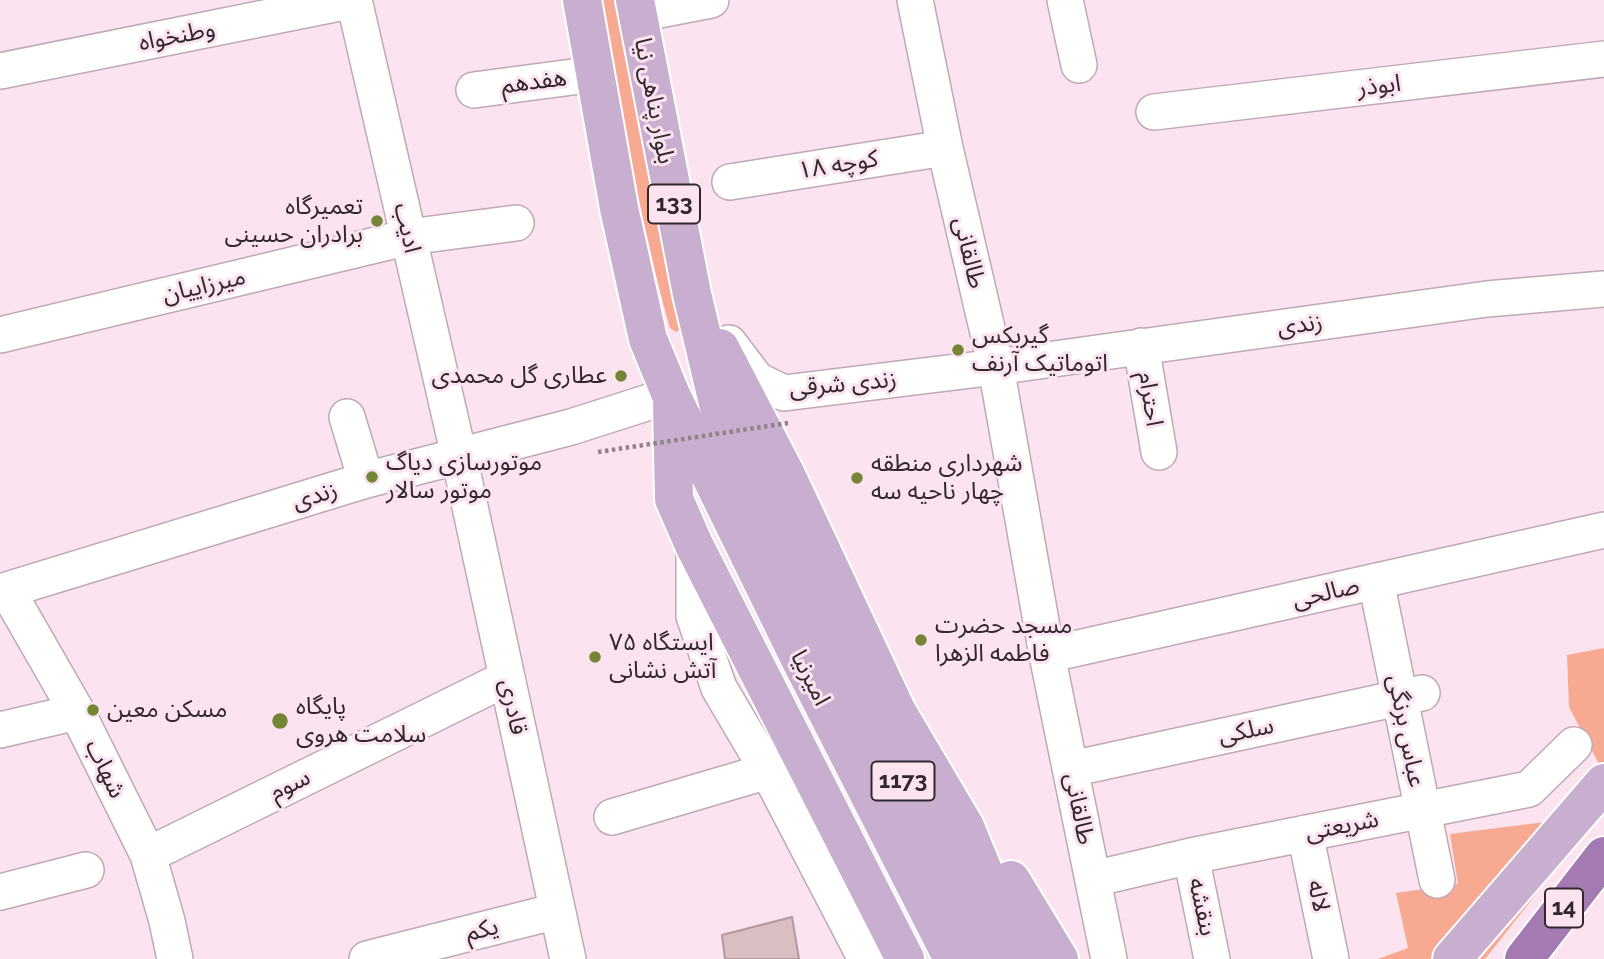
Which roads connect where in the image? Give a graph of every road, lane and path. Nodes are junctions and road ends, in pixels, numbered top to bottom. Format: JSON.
{"nodes":[{"id":1,"x":354,"y":0,"type":"edge"},
{"id":2,"x":582,"y":0,"type":"edge"},
{"id":3,"x":711,"y":0,"type":"edge"},
{"id":4,"x":915,"y":0,"type":"edge"},
{"id":5,"x":1065,"y":0,"type":"edge"},
{"id":6,"x":637,"y":7,"type":"edge"},
{"id":7,"x":1604,"y":60,"type":"edge"},
{"id":8,"x":1079,"y":65,"type":"dead end"},
{"id":9,"x":0,"y":71,"type":"edge"},
{"id":10,"x":595,"y":74,"type":"junction"},
{"id":11,"x":474,"y":90,"type":"dead end"},
{"id":12,"x":1154,"y":112,"type":"dead end"},
{"id":13,"x":945,"y":148,"type":"junction"},
{"id":14,"x":730,"y":182,"type":"dead end"},
{"id":15,"x":516,"y":223,"type":"dead end"},
{"id":16,"x":409,"y":237,"type":"junction"},
{"id":17,"x":1604,"y":289,"type":"edge"},
{"id":18,"x":692,"y":294,"type":"junction"},
{"id":19,"x":0,"y":335,"type":"edge"},
{"id":20,"x":1141,"y":346,"type":"junction"},
{"id":21,"x":996,"y":367,"type":"junction"},
{"id":22,"x":671,"y":396,"type":"junction"},
{"id":23,"x":719,"y":407,"type":"joint"},
{"id":24,"x":347,"y":418,"type":"dead end"},
{"id":25,"x":788,"y":423,"type":"dead end"},
{"id":26,"x":598,"y":452,"type":"dead end"},
{"id":27,"x":1159,"y":452,"type":"dead end"},
{"id":28,"x":459,"y":456,"type":"junction"},
{"id":29,"x":366,"y":480,"type":"junction"},
{"id":30,"x":1604,"y":530,"type":"edge"},
{"id":31,"x":694,"y":545,"type":"junction"},
{"id":32,"x":1376,"y":581,"type":"junction"},
{"id":33,"x":4,"y":591,"type":"edge"},
{"id":34,"x":797,"y":614,"type":"junction"},
{"id":35,"x":1047,"y":655,"type":"junction"},
{"id":36,"x":507,"y":677,"type":"junction"},
{"id":37,"x":1411,"y":696,"type":"junction"},
{"id":38,"x":77,"y":712,"type":"junction"},
{"id":39,"x":0,"y":730,"type":"edge"},
{"id":40,"x":1574,"y":744,"type":"dead end"},
{"id":41,"x":1071,"y":769,"type":"junction"},
{"id":42,"x":768,"y":771,"type":"junction"},
{"id":43,"x":1604,"y":783,"type":"edge"},
{"id":44,"x":1422,"y":810,"type":"junction"},
{"id":45,"x":612,"y":817,"type":"dead end"},
{"id":46,"x":965,"y":827,"type":"junction"},
{"id":47,"x":1305,"y":833,"type":"junction"},
{"id":48,"x":148,"y":855,"type":"junction"},
{"id":49,"x":1191,"y":856,"type":"junction"},
{"id":50,"x":1604,"y":856,"type":"edge"},
{"id":51,"x":86,"y":870,"type":"dead end"},
{"id":52,"x":1093,"y":879,"type":"junction"},
{"id":53,"x":1437,"y":880,"type":"dead end"},
{"id":54,"x":0,"y":892,"type":"edge"},
{"id":55,"x":557,"y":911,"type":"junction"},
{"id":56,"x":175,"y":959,"type":"edge"},
{"id":57,"x":367,"y":959,"type":"edge"},
{"id":58,"x":568,"y":959,"type":"edge"},
{"id":59,"x":866,"y":959,"type":"edge"},
{"id":60,"x":905,"y":959,"type":"edge"},
{"id":61,"x":953,"y":959,"type":"edge"},
{"id":62,"x":990,"y":959,"type":"edge"},
{"id":63,"x":1025,"y":959,"type":"edge"},
{"id":64,"x":1059,"y":959,"type":"edge"},
{"id":65,"x":1109,"y":959,"type":"edge"},
{"id":66,"x":1212,"y":959,"type":"edge"},
{"id":67,"x":1331,"y":959,"type":"edge"},
{"id":68,"x":1452,"y":959,"type":"edge"},
{"id":69,"x":1524,"y":959,"type":"edge"}],
"edges":[{"from":1,"to":9,"type":"street","name":"وطنخواه"},
{"from":1,"to":16,"type":"street","name":"ادیب"},
{"from":2,"to":10,"type":"main road","number":"133"},
{"from":3,"to":6,"type":"street"},
{"from":4,"to":13,"type":"street","name":"طالقانی"},
{"from":5,"to":8,"type":"street"},
{"from":6,"to":18,"type":"main road","name":"بلوار پناهی نیا","number":"133"},
{"from":7,"to":12,"type":"street","name":"ابوذر"},
{"from":10,"to":11,"type":"street","name":"هفدهم"},
{"from":10,"to":22,"type":"main road","number":"133"},
{"from":13,"to":14,"type":"street","name":"کوچه ۱۸"},
{"from":13,"to":21,"type":"street","name":"طالقانی"},
{"from":15,"to":16,"type":"street","name":"میرزاییان"},
{"from":16,"to":19,"type":"street","name":"میرزاییان"},
{"from":16,"to":28,"type":"street","name":"ادیب"},
{"from":17,"to":20,"type":"street","name":"زندی"},
{"from":18,"to":21,"type":"street","name":"زندی شرقی"},
{"from":18,"to":23,"type":"main road","name":"بلوار پناهی نیا","number":"133"},
{"from":18,"to":46,"type":"main road"},
{"from":20,"to":21,"type":"street","name":"زندی"},
{"from":20,"to":27,"type":"street","name":"احترام"},
{"from":21,"to":35,"type":"street","name":"طالقانی"},
{"from":22,"to":28,"type":"street","name":"زندی"},
{"from":22,"to":31,"type":"main road"},
{"from":22,"to":34,"type":"main road","name":"امیرنیا","number":"1173"},
{"from":23,"to":34,"type":"main road","name":"امیرنیا","number":"1173"},
{"from":24,"to":29,"type":"street"},
{"from":25,"to":26,"type":"path","bridge":true},
{"from":28,"to":29,"type":"street","name":"زندی"},
{"from":28,"to":36,"type":"street","name":"قادری"},
{"from":29,"to":33,"type":"street","name":"زندی"},
{"from":30,"to":32,"type":"street","name":"صالحی"},
{"from":31,"to":42,"type":"street"},
{"from":31,"to":60,"type":"main road"},
{"from":32,"to":35,"type":"street","name":"صالحی"},
{"from":32,"to":37,"type":"street","name":"عباس برنگی"},
{"from":33,"to":38,"type":"street","name":"شهاب"},
{"from":34,"to":61,"type":"main road","name":"امیرنیا","number":"1173"},
{"from":34,"to":62,"type":"main road","name":"امیرنیا","number":"1173"},
{"from":35,"to":41,"type":"street","name":"طالقانی"},
{"from":36,"to":48,"type":"street","name":"سوم"},
{"from":36,"to":55,"type":"street","name":"قادری"},
{"from":37,"to":41,"type":"street","name":"سلکی"},
{"from":37,"to":44,"type":"street","name":"عباس برنگی"},
{"from":38,"to":39,"type":"street"},
{"from":38,"to":48,"type":"street","name":"شهاب"},
{"from":40,"to":44,"type":"street","name":"شریعتی"},
{"from":41,"to":52,"type":"street","name":"طالقانی"},
{"from":42,"to":45,"type":"street"},
{"from":42,"to":59,"type":"street"},
{"from":43,"to":68,"type":"main road"},
{"from":44,"to":47,"type":"street","name":"شریعتی"},
{"from":44,"to":53,"type":"street","name":"عباس برنگی"},
{"from":46,"to":63,"type":"main road"},
{"from":46,"to":64,"type":"main road"},
{"from":47,"to":49,"type":"street","name":"شریعتی"},
{"from":47,"to":67,"type":"street","name":"لاله"},
{"from":48,"to":56,"type":"street","name":"شهاب"},
{"from":49,"to":52,"type":"street","name":"شریعتی"},
{"from":49,"to":66,"type":"street","name":"بنقشه"},
{"from":50,"to":69,"type":"highway","number":"14"},
{"from":51,"to":54,"type":"street"},
{"from":52,"to":65,"type":"street","name":"طالقانی"},
{"from":55,"to":57,"type":"street","name":"یکم"},
{"from":55,"to":58,"type":"street","name":"قادری"}]}
